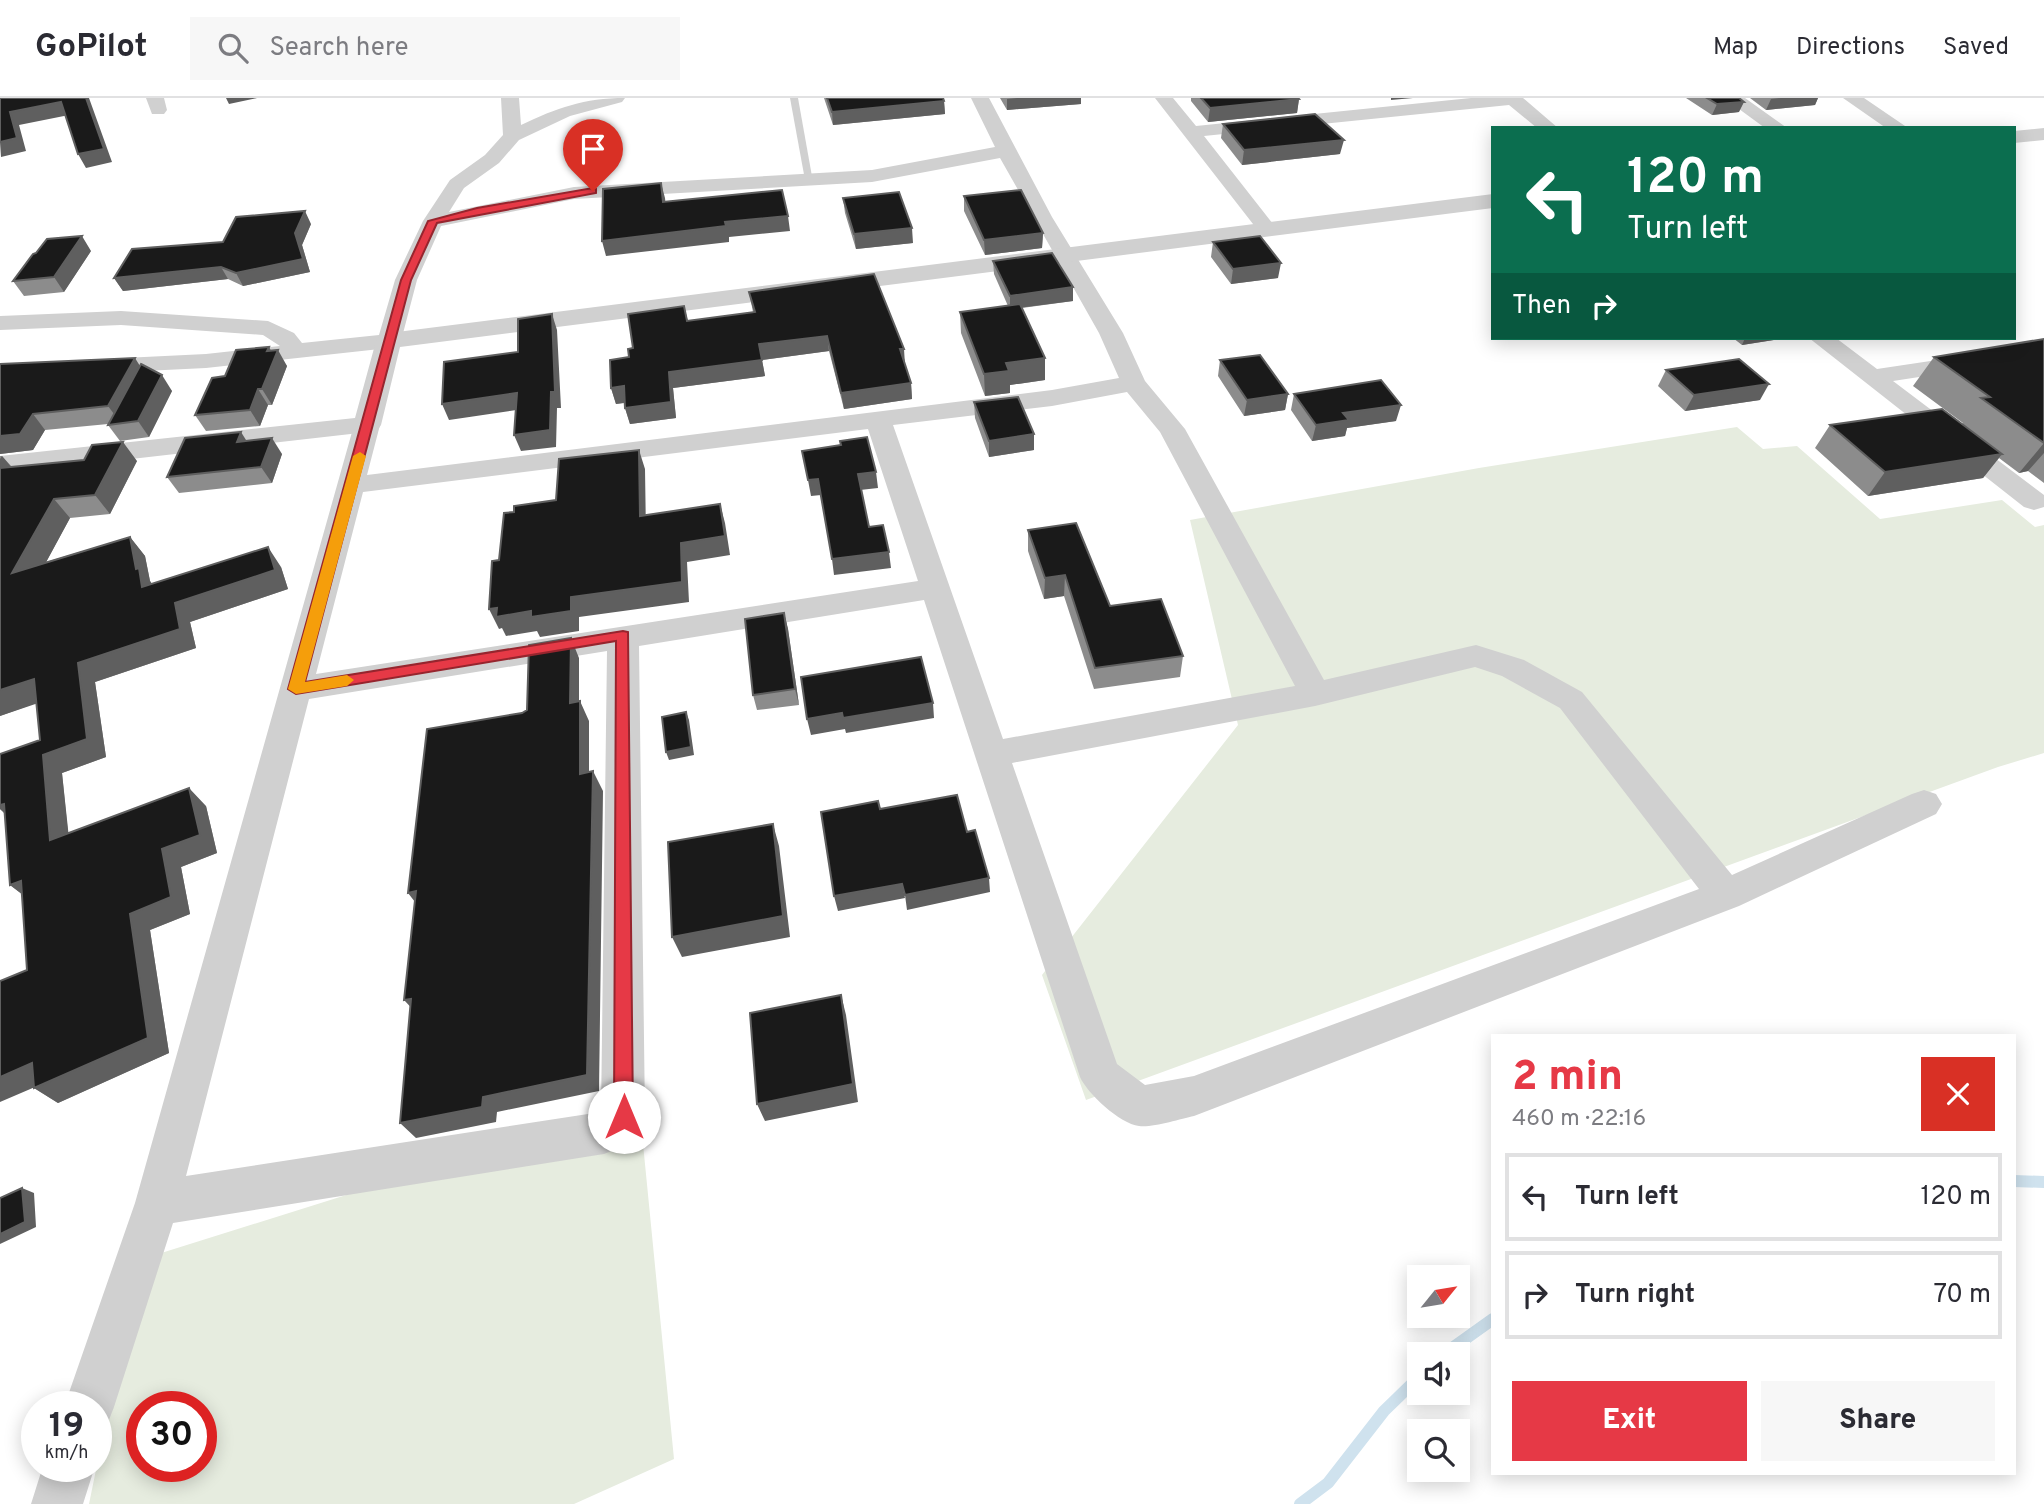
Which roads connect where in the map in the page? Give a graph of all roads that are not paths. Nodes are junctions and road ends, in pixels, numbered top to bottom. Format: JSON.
{"nodes":[{"id":1,"x":510,"y":98,"type":"edge"},
{"id":2,"x":616,"y":98,"type":"edge"},
{"id":3,"x":794,"y":98,"type":"edge"},
{"id":4,"x":981,"y":98,"type":"edge"},
{"id":5,"x":1164,"y":98,"type":"edge"},
{"id":6,"x":1733,"y":98,"type":"edge"},
{"id":7,"x":1852,"y":98,"type":"edge"},
{"id":8,"x":1513,"y":99,"type":"edge"},
{"id":9,"x":1547,"y":126,"type":"edge"},
{"id":10,"x":1775,"y":126,"type":"edge"},
{"id":11,"x":1896,"y":126,"type":"edge"},
{"id":12,"x":1191,"y":132,"type":"junction"},
{"id":13,"x":2044,"y":134,"type":"edge"},
{"id":14,"x":512,"y":136,"type":"junction"},
{"id":15,"x":2016,"y":137,"type":"edge"},
{"id":16,"x":1006,"y":151,"type":"junction"},
{"id":17,"x":810,"y":180,"type":"junction"},
{"id":18,"x":1491,"y":201,"type":"edge"},
{"id":19,"x":433,"y":221,"type":"junction"},
{"id":20,"x":1267,"y":229,"type":"junction"},
{"id":21,"x":1063,"y":254,"type":"junction"},
{"id":22,"x":0,"y":323,"type":"edge"},
{"id":23,"x":1824,"y":340,"type":"edge"},
{"id":24,"x":389,"y":341,"type":"junction"},
{"id":25,"x":296,"y":351,"type":"junction"},
{"id":26,"x":2044,"y":351,"type":"edge"},
{"id":27,"x":0,"y":371,"type":"edge"},
{"id":28,"x":1872,"y":377,"type":"junction"},
{"id":29,"x":1133,"y":383,"type":"junction"},
{"id":30,"x":878,"y":419,"type":"junction"},
{"id":31,"x":367,"y":425,"type":"junction"},
{"id":32,"x":0,"y":465,"type":"edge"},
{"id":33,"x":352,"y":485,"type":"junction"},
{"id":34,"x":2034,"y":501,"type":"dead end"},
{"id":35,"x":936,"y":588,"type":"junction"},
{"id":36,"x":623,"y":635,"type":"junction"},
{"id":37,"x":296,"y":689,"type":"junction"},
{"id":38,"x":1315,"y":694,"type":"junction"},
{"id":39,"x":992,"y":754,"type":"junction"},
{"id":40,"x":1924,"y":804,"type":"dead end"},
{"id":41,"x":1726,"y":895,"type":"junction"},
{"id":42,"x":157,"y":1203,"type":"junction"},
{"id":43,"x":94,"y":1391,"type":"edge"},
{"id":44,"x":64,"y":1482,"type":"edge"},
{"id":45,"x":57,"y":1504,"type":"edge"}],
"edges":[{"from":1,"to":14,"type":"street"},
{"from":2,"to":14,"type":"street"},
{"from":3,"to":17,"type":"lane"},
{"from":4,"to":16,"type":"street"},
{"from":5,"to":12,"type":"street"},
{"from":6,"to":10,"type":"street"},
{"from":7,"to":11,"type":"street"},
{"from":8,"to":9,"type":"street"},
{"from":8,"to":12,"type":"street"},
{"from":12,"to":20,"type":"street"},
{"from":13,"to":15,"type":"street"},
{"from":14,"to":19,"type":"street"},
{"from":16,"to":17,"type":"street"},
{"from":16,"to":21,"type":"street"},
{"from":17,"to":19,"type":"street"},
{"from":18,"to":20,"type":"street"},
{"from":19,"to":24,"type":"street"},
{"from":20,"to":21,"type":"street"},
{"from":21,"to":24,"type":"street"},
{"from":21,"to":29,"type":"street"},
{"from":22,"to":25,"type":"street"},
{"from":23,"to":28,"type":"street"},
{"from":24,"to":25,"type":"street"},
{"from":24,"to":31,"type":"street"},
{"from":25,"to":27,"type":"street"},
{"from":26,"to":28,"type":"street"},
{"from":28,"to":34,"type":"street"},
{"from":29,"to":30,"type":"street"},
{"from":29,"to":38,"type":"street"},
{"from":30,"to":33,"type":"street"},
{"from":30,"to":35,"type":"street"},
{"from":31,"to":32,"type":"street"},
{"from":31,"to":33,"type":"street"},
{"from":33,"to":37,"type":"street"},
{"from":35,"to":36,"type":"street"},
{"from":35,"to":39,"type":"street"},
{"from":36,"to":37,"type":"street"},
{"from":36,"to":42,"type":"street"},
{"from":37,"to":42,"type":"street"},
{"from":38,"to":39,"type":"street"},
{"from":38,"to":41,"type":"street"},
{"from":39,"to":41,"type":"street"},
{"from":40,"to":41,"type":"street"},
{"from":42,"to":43,"type":"street"},
{"from":44,"to":45,"type":"street"}]}
